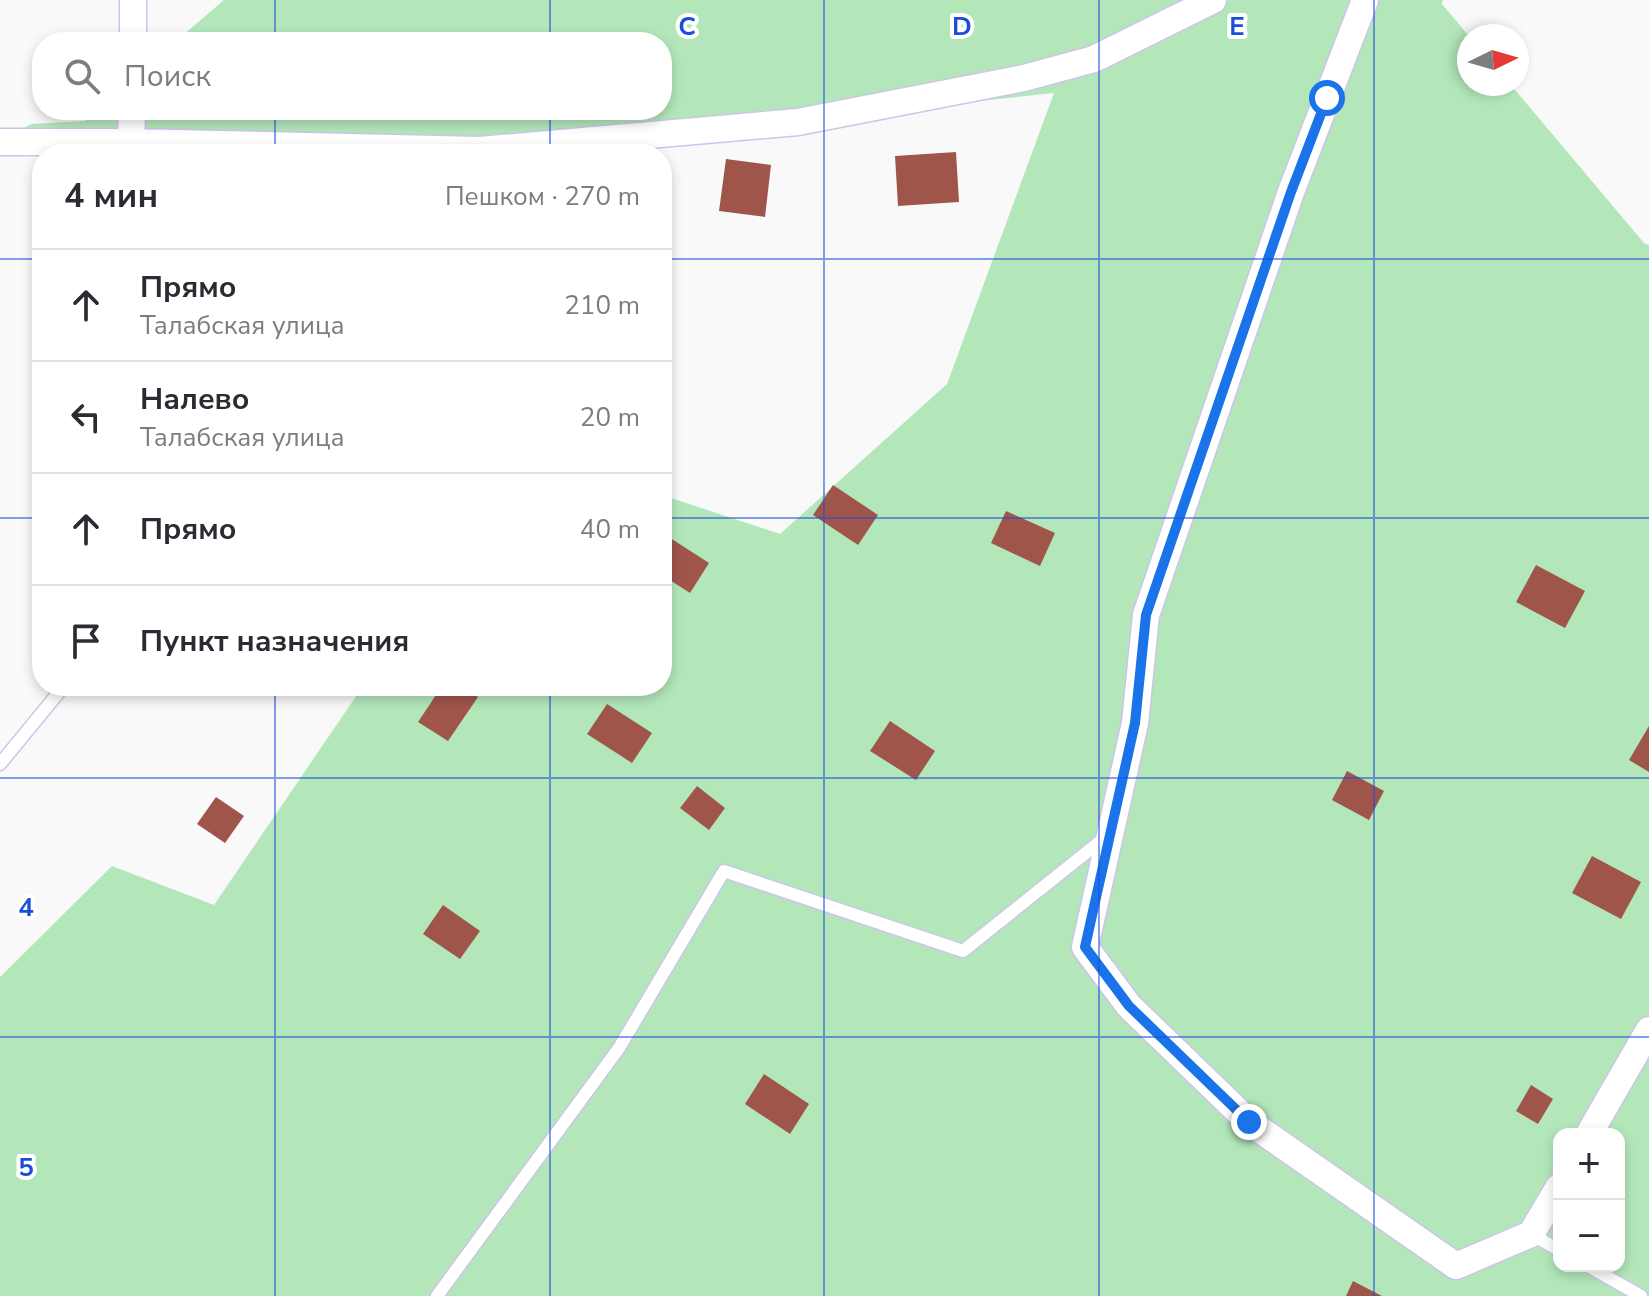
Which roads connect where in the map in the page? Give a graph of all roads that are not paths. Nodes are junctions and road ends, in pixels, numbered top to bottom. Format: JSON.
{"nodes":[{"id":1,"x":133,"y":0,"type":"edge"},
{"id":2,"x":1213,"y":0,"type":"edge"},
{"id":3,"x":1365,"y":0,"type":"edge"},
{"id":4,"x":133,"y":32,"type":"edge"},
{"id":5,"x":132,"y":120,"type":"edge"},
{"id":6,"x":0,"y":142,"type":"edge"},
{"id":7,"x":131,"y":142,"type":"junction"},
{"id":8,"x":200,"y":144,"type":"edge"},
{"id":9,"x":563,"y":144,"type":"edge"},
{"id":10,"x":56,"y":696,"type":"edge"},
{"id":11,"x":0,"y":764,"type":"edge"},
{"id":12,"x":1109,"y":834,"type":"junction"},
{"id":13,"x":1649,"y":1030,"type":"edge"},
{"id":14,"x":1592,"y":1128,"type":"edge"},
{"id":15,"x":1553,"y":1197,"type":"edge"},
{"id":16,"x":1531,"y":1234,"type":"junction"},
{"id":17,"x":1553,"y":1247,"type":"edge"},
{"id":18,"x":1599,"y":1272,"type":"edge"},
{"id":19,"x":437,"y":1296,"type":"edge"},
{"id":20,"x":1641,"y":1296,"type":"edge"}],
"edges":[{"from":1,"to":4,"type":"street"},
{"from":2,"to":9,"type":"street"},
{"from":3,"to":12,"type":"street"},
{"from":5,"to":7,"type":"street"},
{"from":6,"to":7,"type":"street"},
{"from":7,"to":8,"type":"street"},
{"from":10,"to":11,"type":"lane"},
{"from":12,"to":16,"type":"street"},
{"from":12,"to":19,"type":"lane"},
{"from":13,"to":14,"type":"street"},
{"from":15,"to":16,"type":"street"},
{"from":16,"to":17,"type":"lane"},
{"from":18,"to":20,"type":"lane"}]}
